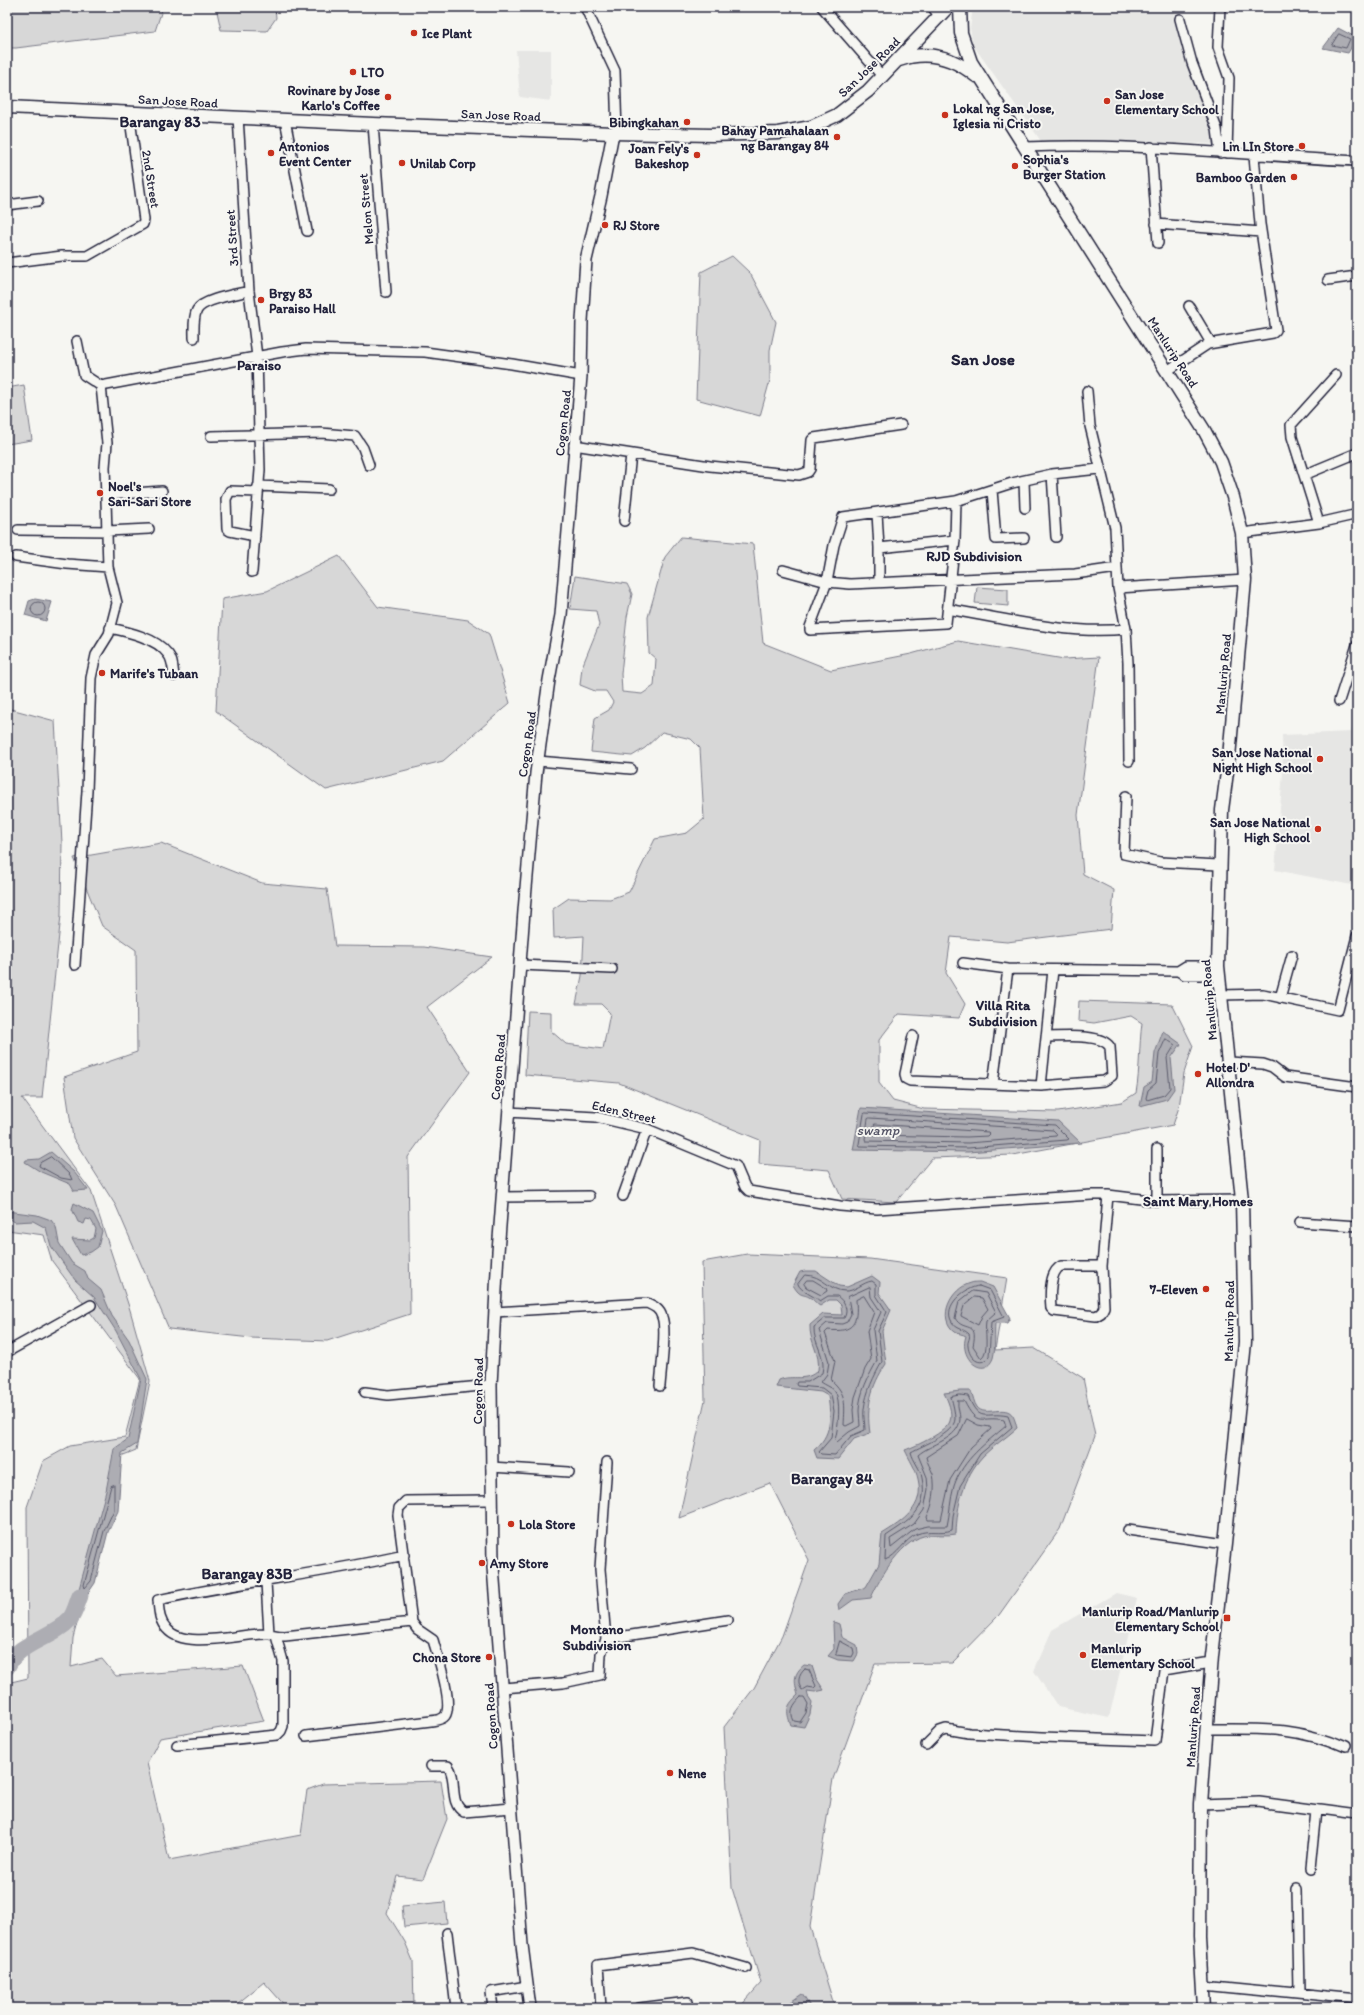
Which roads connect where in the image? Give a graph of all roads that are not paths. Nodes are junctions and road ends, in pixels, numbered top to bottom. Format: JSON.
{"nodes":[{"id":1,"x":585,"y":7,"type":"edge"},
{"id":2,"x":960,"y":7,"type":"edge"},
{"id":3,"x":1220,"y":7,"type":"edge"},
{"id":4,"x":827,"y":9,"type":"edge"},
{"id":5,"x":940,"y":10,"type":"edge"},
{"id":6,"x":1180,"y":19,"type":"dead end"},
{"id":7,"x":898,"y":61,"type":"junction"},
{"id":8,"x":882,"y":76,"type":"junction"},
{"id":9,"x":984,"y":83,"type":"junction"},
{"id":10,"x":7,"y":107,"type":"edge"},
{"id":11,"x":129,"y":112,"type":"junction"},
{"id":12,"x":238,"y":117,"type":"junction"},
{"id":13,"x":285,"y":120,"type":"junction"},
{"id":14,"x":373,"y":124,"type":"junction"},
{"id":15,"x":615,"y":133,"type":"junction"},
{"id":16,"x":1151,"y":146,"type":"junction"},
{"id":17,"x":1025,"y":147,"type":"junction"},
{"id":18,"x":1223,"y":153,"type":"junction"},
{"id":19,"x":1254,"y":156,"type":"junction"},
{"id":20,"x":1357,"y":161,"type":"edge"},
{"id":21,"x":38,"y":200,"type":"dead end"},
{"id":22,"x":7,"y":205,"type":"edge"},
{"id":23,"x":1156,"y":224,"type":"junction"},
{"id":24,"x":307,"y":231,"type":"dead end"},
{"id":25,"x":1261,"y":232,"type":"junction"},
{"id":26,"x":1158,"y":242,"type":"dead end"},
{"id":27,"x":7,"y":263,"type":"edge"},
{"id":28,"x":1357,"y":276,"type":"edge"},
{"id":29,"x":1328,"y":280,"type":"dead end"},
{"id":30,"x":249,"y":291,"type":"junction"},
{"id":31,"x":386,"y":292,"type":"dead end"},
{"id":32,"x":1189,"y":306,"type":"dead end"},
{"id":33,"x":194,"y":338,"type":"dead end"},
{"id":34,"x":77,"y":341,"type":"dead end"},
{"id":35,"x":1211,"y":343,"type":"junction"},
{"id":36,"x":258,"y":357,"type":"junction"},
{"id":37,"x":1167,"y":371,"type":"junction"},
{"id":38,"x":1336,"y":375,"type":"dead end"},
{"id":39,"x":581,"y":376,"type":"junction"},
{"id":40,"x":101,"y":386,"type":"junction"},
{"id":41,"x":1087,"y":391,"type":"dead end"},
{"id":42,"x":901,"y":425,"type":"dead end"},
{"id":43,"x":259,"y":433,"type":"junction"},
{"id":44,"x":211,"y":436,"type":"dead end"},
{"id":45,"x":574,"y":445,"type":"junction"},
{"id":46,"x":1357,"y":453,"type":"edge"},
{"id":47,"x":631,"y":454,"type":"junction"},
{"id":48,"x":369,"y":464,"type":"dead end"},
{"id":49,"x":1099,"y":469,"type":"junction"},
{"id":50,"x":1052,"y":474,"type":"junction"},
{"id":51,"x":1304,"y":475,"type":"junction"},
{"id":52,"x":1024,"y":481,"type":"junction"},
{"id":53,"x":258,"y":489,"type":"junction"},
{"id":54,"x":329,"y":489,"type":"dead end"},
{"id":55,"x":992,"y":490,"type":"junction"},
{"id":56,"x":162,"y":491,"type":"dead end"},
{"id":57,"x":106,"y":495,"type":"junction"},
{"id":58,"x":956,"y":501,"type":"junction"},
{"id":59,"x":1025,"y":508,"type":"dead end"},
{"id":60,"x":877,"y":513,"type":"junction"},
{"id":61,"x":1357,"y":516,"type":"edge"},
{"id":62,"x":624,"y":521,"type":"dead end"},
{"id":63,"x":1319,"y":523,"type":"junction"},
{"id":64,"x":149,"y":529,"type":"dead end"},
{"id":65,"x":18,"y":530,"type":"dead end"},
{"id":66,"x":107,"y":531,"type":"junction"},
{"id":67,"x":1242,"y":532,"type":"junction"},
{"id":68,"x":255,"y":536,"type":"junction"},
{"id":69,"x":1056,"y":537,"type":"dead end"},
{"id":70,"x":1024,"y":538,"type":"dead end"},
{"id":71,"x":954,"y":540,"type":"junction"},
{"id":72,"x":880,"y":548,"type":"junction"},
{"id":73,"x":16,"y":557,"type":"dead end"},
{"id":74,"x":108,"y":567,"type":"junction"},
{"id":75,"x":1117,"y":568,"type":"junction"},
{"id":76,"x":783,"y":570,"type":"dead end"},
{"id":77,"x":252,"y":572,"type":"dead end"},
{"id":78,"x":950,"y":580,"type":"junction"},
{"id":79,"x":1245,"y":580,"type":"junction"},
{"id":80,"x":827,"y":582,"type":"junction"},
{"id":81,"x":878,"y":582,"type":"junction"},
{"id":82,"x":1118,"y":588,"type":"junction"},
{"id":83,"x":948,"y":609,"type":"junction"},
{"id":84,"x":110,"y":628,"type":"junction"},
{"id":85,"x":1126,"y":629,"type":"junction"},
{"id":86,"x":1357,"y":645,"type":"edge"},
{"id":87,"x":174,"y":676,"type":"dead end"},
{"id":88,"x":1339,"y":701,"type":"dead end"},
{"id":89,"x":538,"y":761,"type":"junction"},
{"id":90,"x":1129,"y":761,"type":"dead end"},
{"id":91,"x":631,"y":769,"type":"dead end"},
{"id":92,"x":1126,"y":796,"type":"dead end"},
{"id":93,"x":1219,"y":865,"type":"junction"},
{"id":94,"x":1357,"y":936,"type":"edge"},
{"id":95,"x":1356,"y":946,"type":"edge"},
{"id":96,"x":1292,"y":956,"type":"dead end"},
{"id":97,"x":964,"y":964,"type":"dead end"},
{"id":98,"x":75,"y":965,"type":"dead end"},
{"id":99,"x":520,"y":966,"type":"junction"},
{"id":100,"x":612,"y":969,"type":"dead end"},
{"id":101,"x":1008,"y":969,"type":"junction"},
{"id":102,"x":1053,"y":970,"type":"junction"},
{"id":103,"x":1219,"y":970,"type":"junction"},
{"id":104,"x":1222,"y":995,"type":"junction"},
{"id":105,"x":1280,"y":998,"type":"junction"},
{"id":106,"x":913,"y":1036,"type":"dead end"},
{"id":107,"x":1046,"y":1037,"type":"junction"},
{"id":108,"x":1229,"y":1062,"type":"junction"},
{"id":109,"x":993,"y":1084,"type":"junction"},
{"id":110,"x":1041,"y":1086,"type":"junction"},
{"id":111,"x":1357,"y":1087,"type":"edge"},
{"id":112,"x":508,"y":1112,"type":"junction"},
{"id":113,"x":647,"y":1129,"type":"junction"},
{"id":114,"x":1158,"y":1149,"type":"dead end"},
{"id":115,"x":1108,"y":1195,"type":"junction"},
{"id":116,"x":589,"y":1196,"type":"dead end"},
{"id":117,"x":624,"y":1196,"type":"dead end"},
{"id":118,"x":502,"y":1197,"type":"junction"},
{"id":119,"x":1242,"y":1200,"type":"junction"},
{"id":120,"x":1157,"y":1201,"type":"junction"},
{"id":121,"x":1300,"y":1222,"type":"dead end"},
{"id":122,"x":1357,"y":1226,"type":"edge"},
{"id":123,"x":1102,"y":1266,"type":"junction"},
{"id":124,"x":91,"y":1305,"type":"dead end"},
{"id":125,"x":495,"y":1312,"type":"junction"},
{"id":126,"x":7,"y":1352,"type":"edge"},
{"id":127,"x":491,"y":1385,"type":"junction"},
{"id":128,"x":660,"y":1386,"type":"dead end"},
{"id":129,"x":365,"y":1392,"type":"dead end"},
{"id":130,"x":607,"y":1462,"type":"dead end"},
{"id":131,"x":491,"y":1467,"type":"junction"},
{"id":132,"x":569,"y":1472,"type":"dead end"},
{"id":133,"x":491,"y":1500,"type":"junction"},
{"id":134,"x":1128,"y":1530,"type":"dead end"},
{"id":135,"x":1225,"y":1544,"type":"junction"},
{"id":136,"x":404,"y":1555,"type":"junction"},
{"id":137,"x":266,"y":1582,"type":"junction"},
{"id":138,"x":728,"y":1620,"type":"dead end"},
{"id":139,"x":412,"y":1622,"type":"junction"},
{"id":140,"x":273,"y":1635,"type":"junction"},
{"id":141,"x":606,"y":1639,"type":"junction"},
{"id":142,"x":1211,"y":1662,"type":"junction"},
{"id":143,"x":503,"y":1688,"type":"junction"},
{"id":144,"x":1207,"y":1729,"type":"junction"},
{"id":145,"x":306,"y":1736,"type":"dead end"},
{"id":146,"x":177,"y":1744,"type":"dead end"},
{"id":147,"x":926,"y":1745,"type":"dead end"},
{"id":148,"x":1345,"y":1748,"type":"dead end"},
{"id":149,"x":431,"y":1766,"type":"dead end"},
{"id":150,"x":1201,"y":1804,"type":"junction"},
{"id":151,"x":512,"y":1808,"type":"junction"},
{"id":152,"x":1316,"y":1810,"type":"junction"},
{"id":153,"x":1357,"y":1815,"type":"edge"},
{"id":154,"x":1310,"y":1870,"type":"dead end"},
{"id":155,"x":1296,"y":1888,"type":"dead end"},
{"id":156,"x":447,"y":1933,"type":"dead end"},
{"id":157,"x":746,"y":1968,"type":"dead end"},
{"id":158,"x":1202,"y":1984,"type":"junction"},
{"id":159,"x":527,"y":1986,"type":"junction"},
{"id":160,"x":1298,"y":1993,"type":"junction"},
{"id":161,"x":1357,"y":1999,"type":"edge"},
{"id":162,"x":688,"y":2002,"type":"dead end"},
{"id":163,"x":456,"y":2008,"type":"edge"},
{"id":164,"x":493,"y":2008,"type":"edge"},
{"id":165,"x":530,"y":2008,"type":"edge"},
{"id":166,"x":601,"y":2008,"type":"edge"},
{"id":167,"x":640,"y":2008,"type":"edge"},
{"id":168,"x":1204,"y":2008,"type":"edge"}],
"edges":[{"from":1,"to":15,"type":"street"},
{"from":2,"to":9,"type":"main road","name":"Manlurip Road"},
{"from":3,"to":18,"type":"street"},
{"from":4,"to":8,"type":"street"},
{"from":5,"to":7,"type":"main road","name":"San Jose Road"},
{"from":6,"to":18,"type":"street"},
{"from":7,"to":8,"type":"main road","name":"San Jose Road"},
{"from":7,"to":9,"type":"main road","name":"Manlurip Road"},
{"from":8,"to":15,"type":"main road","name":"San Jose Road"},
{"from":9,"to":17,"type":"main road","name":"Manlurip Road"},
{"from":10,"to":11,"type":"main road","name":"San Jose Road"},
{"from":11,"to":12,"type":"main road","name":"San Jose Road"},
{"from":11,"to":27,"type":"street","name":"2nd Street"},
{"from":12,"to":13,"type":"main road","name":"San Jose Road"},
{"from":12,"to":30,"type":"street","name":"3rd Street"},
{"from":13,"to":14,"type":"main road","name":"San Jose Road"},
{"from":13,"to":24,"type":"street"},
{"from":14,"to":15,"type":"main road","name":"San Jose Road"},
{"from":14,"to":31,"type":"street","name":"Melon Street"},
{"from":15,"to":39,"type":"street","name":"Cogon Road"},
{"from":16,"to":17,"type":"street"},
{"from":16,"to":18,"type":"street"},
{"from":16,"to":23,"type":"street"},
{"from":17,"to":37,"type":"main road","name":"Manlurip Road"},
{"from":18,"to":19,"type":"street"},
{"from":19,"to":20,"type":"street"},
{"from":19,"to":25,"type":"street"},
{"from":21,"to":22,"type":"street"},
{"from":23,"to":25,"type":"street"},
{"from":23,"to":26,"type":"street"},
{"from":25,"to":35,"type":"street"},
{"from":28,"to":29,"type":"street"},
{"from":30,"to":33,"type":"street"},
{"from":30,"to":36,"type":"street","name":"3rd Street"},
{"from":32,"to":35,"type":"street"},
{"from":34,"to":40,"type":"street"},
{"from":35,"to":37,"type":"street"},
{"from":36,"to":39,"type":"street"},
{"from":36,"to":40,"type":"street"},
{"from":36,"to":43,"type":"street","name":"3rd Street"},
{"from":37,"to":67,"type":"main road","name":"Manlurip Road"},
{"from":38,"to":51,"type":"street"},
{"from":39,"to":45,"type":"street","name":"Cogon Road"},
{"from":40,"to":57,"type":"street"},
{"from":41,"to":49,"type":"street"},
{"from":42,"to":47,"type":"street"},
{"from":43,"to":44,"type":"street"},
{"from":43,"to":48,"type":"street"},
{"from":43,"to":53,"type":"street","name":"3rd Street"},
{"from":45,"to":47,"type":"street"},
{"from":45,"to":89,"type":"street","name":"Cogon Road"},
{"from":46,"to":51,"type":"street"},
{"from":47,"to":62,"type":"street"},
{"from":49,"to":50,"type":"street"},
{"from":49,"to":75,"type":"street"},
{"from":50,"to":52,"type":"street"},
{"from":50,"to":69,"type":"street"},
{"from":51,"to":63,"type":"street"},
{"from":52,"to":55,"type":"street"},
{"from":52,"to":59,"type":"street"},
{"from":53,"to":54,"type":"street"},
{"from":53,"to":68,"type":"street","name":"3rd Street"},
{"from":53,"to":68,"type":"street"},
{"from":55,"to":58,"type":"street"},
{"from":55,"to":70,"type":"street"},
{"from":56,"to":57,"type":"street"},
{"from":57,"to":66,"type":"street"},
{"from":58,"to":60,"type":"street"},
{"from":58,"to":71,"type":"street"},
{"from":60,"to":72,"type":"street"},
{"from":60,"to":80,"type":"street"},
{"from":61,"to":63,"type":"street"},
{"from":63,"to":67,"type":"street"},
{"from":64,"to":66,"type":"street"},
{"from":65,"to":66,"type":"street"},
{"from":66,"to":74,"type":"street"},
{"from":67,"to":79,"type":"main road","name":"Manlurip Road"},
{"from":68,"to":77,"type":"street","name":"3rd Street"},
{"from":71,"to":72,"type":"street"},
{"from":71,"to":78,"type":"street"},
{"from":72,"to":81,"type":"street"},
{"from":73,"to":74,"type":"street"},
{"from":74,"to":84,"type":"street"},
{"from":75,"to":78,"type":"street"},
{"from":75,"to":82,"type":"street"},
{"from":76,"to":80,"type":"street"},
{"from":78,"to":81,"type":"street"},
{"from":78,"to":83,"type":"street"},
{"from":79,"to":82,"type":"street"},
{"from":79,"to":93,"type":"main road","name":"Manlurip Road"},
{"from":80,"to":81,"type":"street"},
{"from":80,"to":83,"type":"street"},
{"from":82,"to":85,"type":"street"},
{"from":83,"to":85,"type":"street"},
{"from":84,"to":87,"type":"street"},
{"from":84,"to":98,"type":"street"},
{"from":85,"to":90,"type":"street"},
{"from":86,"to":88,"type":"street"},
{"from":89,"to":91,"type":"street"},
{"from":89,"to":99,"type":"street","name":"Cogon Road"},
{"from":92,"to":93,"type":"street"},
{"from":93,"to":103,"type":"main road","name":"Manlurip Road"},
{"from":94,"to":95,"type":"street"},
{"from":95,"to":105,"type":"street"},
{"from":96,"to":105,"type":"street"},
{"from":97,"to":101,"type":"street"},
{"from":99,"to":100,"type":"street"},
{"from":99,"to":112,"type":"street","name":"Cogon Road"},
{"from":101,"to":102,"type":"street"},
{"from":101,"to":109,"type":"street"},
{"from":102,"to":103,"type":"street"},
{"from":102,"to":107,"type":"street"},
{"from":103,"to":104,"type":"main road","name":"Manlurip Road"},
{"from":104,"to":105,"type":"street"},
{"from":104,"to":108,"type":"main road","name":"Manlurip Road"},
{"from":106,"to":109,"type":"street"},
{"from":107,"to":110,"type":"street"},
{"from":107,"to":110,"type":"street"},
{"from":108,"to":111,"type":"street"},
{"from":108,"to":119,"type":"main road","name":"Manlurip Road"},
{"from":109,"to":110,"type":"street"},
{"from":112,"to":113,"type":"street","name":"Eden Street"},
{"from":112,"to":118,"type":"street","name":"Cogon Road"},
{"from":113,"to":115,"type":"street","name":"Eden Street"},
{"from":113,"to":117,"type":"street"},
{"from":114,"to":120,"type":"street"},
{"from":115,"to":120,"type":"street"},
{"from":115,"to":123,"type":"street"},
{"from":116,"to":118,"type":"street"},
{"from":118,"to":125,"type":"street","name":"Cogon Road"},
{"from":119,"to":120,"type":"street"},
{"from":119,"to":135,"type":"main road","name":"Manlurip Road"},
{"from":121,"to":122,"type":"street"},
{"from":123,"to":123,"type":"street"},
{"from":124,"to":126,"type":"street"},
{"from":125,"to":127,"type":"street","name":"Cogon Road"},
{"from":125,"to":128,"type":"street"},
{"from":127,"to":129,"type":"street"},
{"from":127,"to":131,"type":"street","name":"Cogon Road"},
{"from":130,"to":141,"type":"street"},
{"from":131,"to":132,"type":"street"},
{"from":131,"to":133,"type":"street","name":"Cogon Road"},
{"from":133,"to":136,"type":"street"},
{"from":133,"to":143,"type":"street","name":"Cogon Road"},
{"from":134,"to":135,"type":"street"},
{"from":135,"to":142,"type":"main road","name":"Manlurip Road"},
{"from":136,"to":137,"type":"street"},
{"from":136,"to":139,"type":"street"},
{"from":137,"to":140,"type":"street"},
{"from":137,"to":140,"type":"street"},
{"from":138,"to":141,"type":"street"},
{"from":139,"to":140,"type":"street"},
{"from":139,"to":145,"type":"street"},
{"from":140,"to":146,"type":"street"},
{"from":141,"to":143,"type":"street"},
{"from":142,"to":144,"type":"main road","name":"Manlurip Road"},
{"from":142,"to":147,"type":"street"},
{"from":143,"to":151,"type":"street","name":"Cogon Road"},
{"from":144,"to":148,"type":"street"},
{"from":144,"to":150,"type":"main road","name":"Manlurip Road"},
{"from":149,"to":151,"type":"street"},
{"from":150,"to":152,"type":"street"},
{"from":150,"to":158,"type":"main road","name":"Manlurip Road"},
{"from":151,"to":159,"type":"street","name":"Cogon Road"},
{"from":152,"to":153,"type":"street"},
{"from":152,"to":154,"type":"street"},
{"from":155,"to":160,"type":"street"},
{"from":156,"to":163,"type":"street"},
{"from":157,"to":166,"type":"street"},
{"from":158,"to":160,"type":"street"},
{"from":158,"to":168,"type":"main road","name":"Manlurip Road"},
{"from":159,"to":164,"type":"street"},
{"from":159,"to":165,"type":"street","name":"Cogon Road"},
{"from":160,"to":161,"type":"street"},
{"from":162,"to":167,"type":"street"}]}
